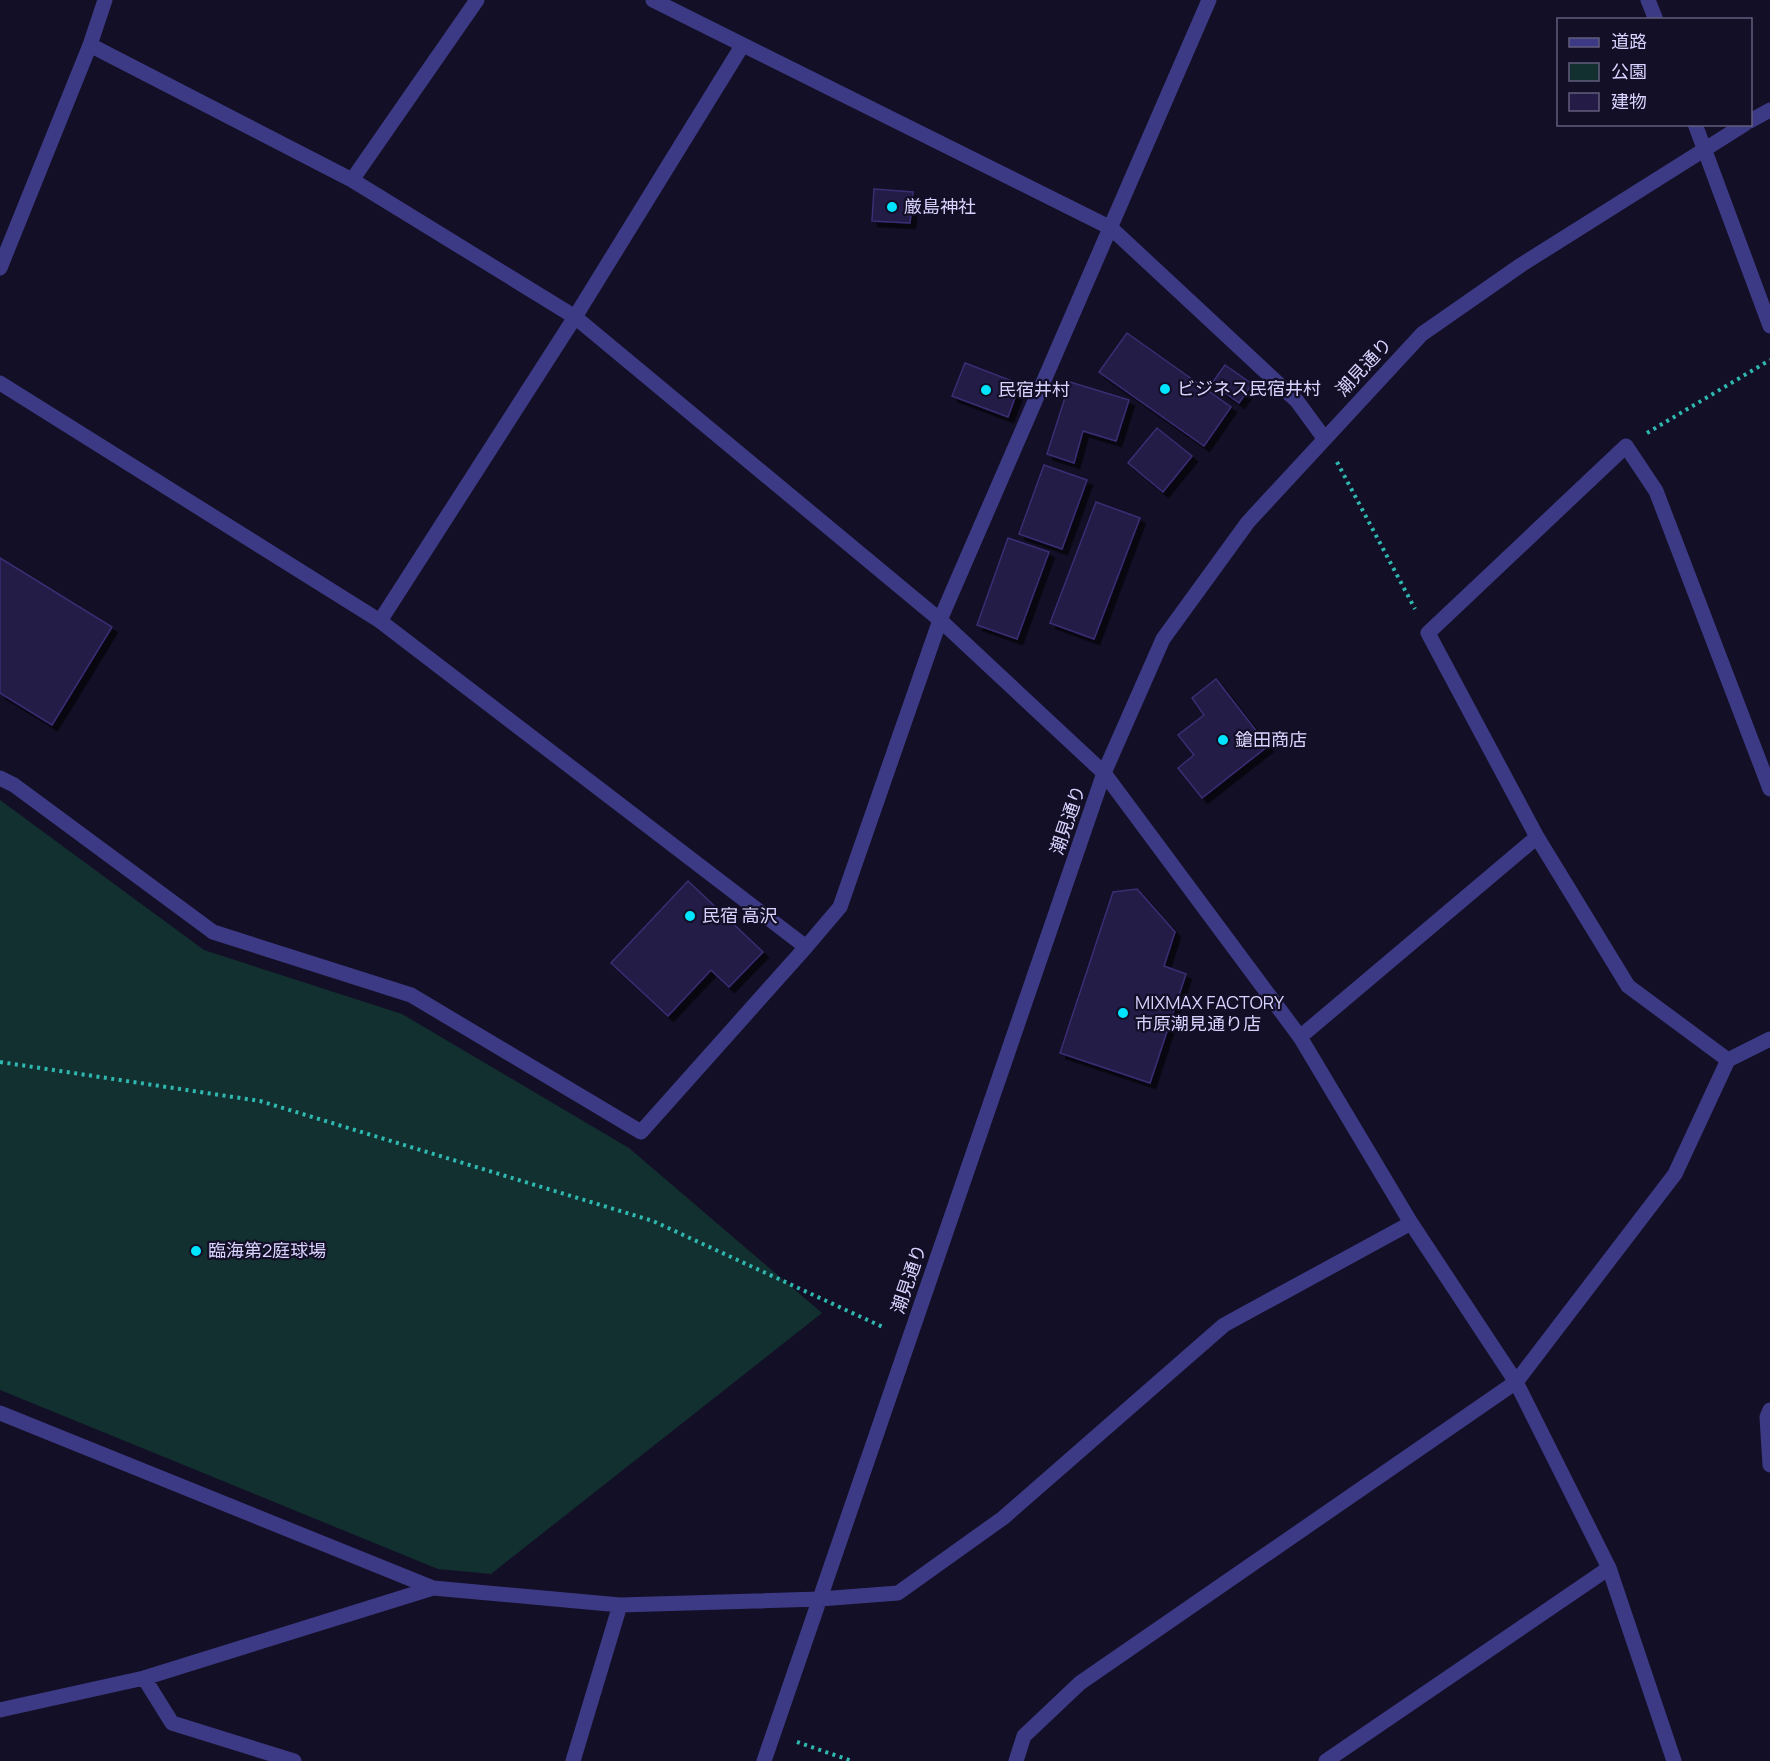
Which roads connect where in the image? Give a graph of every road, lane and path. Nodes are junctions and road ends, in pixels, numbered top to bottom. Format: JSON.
{"nodes":[{"id":1,"x":105,"y":0,"type":"edge"},
{"id":2,"x":477,"y":0,"type":"edge"},
{"id":3,"x":653,"y":0,"type":"edge"},
{"id":4,"x":1209,"y":0,"type":"edge"},
{"id":5,"x":1648,"y":0,"type":"edge"},
{"id":6,"x":1655,"y":18,"type":"edge"},
{"id":7,"x":90,"y":45,"type":"junction"},
{"id":8,"x":742,"y":46,"type":"junction"},
{"id":9,"x":1770,"y":110,"type":"edge"},
{"id":10,"x":1752,"y":120,"type":"edge"},
{"id":11,"x":1696,"y":126,"type":"edge"},
{"id":12,"x":1742,"y":126,"type":"edge"},
{"id":13,"x":1705,"y":149,"type":"junction"},
{"id":14,"x":352,"y":180,"type":"junction"},
{"id":15,"x":1111,"y":228,"type":"junction"},
{"id":16,"x":0,"y":268,"type":"edge"},
{"id":17,"x":575,"y":317,"type":"junction"},
{"id":18,"x":1770,"y":326,"type":"edge"},
{"id":19,"x":1770,"y":360,"type":"edge"},
{"id":20,"x":0,"y":383,"type":"edge"},
{"id":21,"x":1324,"y":438,"type":"junction"},
{"id":22,"x":1626,"y":446,"type":"junction"},
{"id":23,"x":940,"y":620,"type":"junction"},
{"id":24,"x":380,"y":621,"type":"junction"},
{"id":25,"x":1428,"y":633,"type":"junction"},
{"id":26,"x":1104,"y":772,"type":"junction"},
{"id":27,"x":0,"y":778,"type":"edge"},
{"id":28,"x":1770,"y":789,"type":"edge"},
{"id":29,"x":1537,"y":837,"type":"junction"},
{"id":30,"x":806,"y":947,"type":"junction"},
{"id":31,"x":1300,"y":1037,"type":"junction"},
{"id":32,"x":1770,"y":1039,"type":"edge"},
{"id":33,"x":1728,"y":1060,"type":"junction"},
{"id":34,"x":0,"y":1062,"type":"edge"},
{"id":35,"x":1411,"y":1223,"type":"junction"},
{"id":36,"x":909,"y":1340,"type":"junction"},
{"id":37,"x":1516,"y":1382,"type":"junction"},
{"id":38,"x":1770,"y":1410,"type":"edge"},
{"id":39,"x":0,"y":1413,"type":"edge"},
{"id":40,"x":1770,"y":1465,"type":"edge"},
{"id":41,"x":1609,"y":1568,"type":"junction"},
{"id":42,"x":433,"y":1588,"type":"junction"},
{"id":43,"x":820,"y":1599,"type":"junction"},
{"id":44,"x":620,"y":1605,"type":"junction"},
{"id":45,"x":144,"y":1678,"type":"junction"},
{"id":46,"x":0,"y":1710,"type":"edge"},
{"id":47,"x":773,"y":1734,"type":"junction"},
{"id":48,"x":294,"y":1761,"type":"edge"},
{"id":49,"x":573,"y":1761,"type":"edge"},
{"id":50,"x":764,"y":1761,"type":"edge"},
{"id":51,"x":852,"y":1761,"type":"edge"},
{"id":52,"x":1016,"y":1761,"type":"edge"},
{"id":53,"x":1326,"y":1761,"type":"edge"},
{"id":54,"x":1674,"y":1761,"type":"edge"}],
"edges":[{"from":1,"to":7,"type":"street"},
{"from":2,"to":14,"type":"street"},
{"from":3,"to":8,"type":"street"},
{"from":4,"to":15,"type":"street"},
{"from":5,"to":6,"type":"street"},
{"from":7,"to":14,"type":"street"},
{"from":7,"to":16,"type":"street"},
{"from":8,"to":15,"type":"street"},
{"from":8,"to":17,"type":"street"},
{"from":9,"to":10,"type":"street"},
{"from":11,"to":13,"type":"street"},
{"from":12,"to":13,"type":"street","name":"潮見通り"},
{"from":13,"to":18,"type":"street"},
{"from":13,"to":21,"type":"street","name":"潮見通り"},
{"from":14,"to":17,"type":"street"},
{"from":15,"to":21,"type":"street"},
{"from":15,"to":23,"type":"street"},
{"from":17,"to":23,"type":"street"},
{"from":17,"to":24,"type":"street"},
{"from":19,"to":22,"type":"path"},
{"from":20,"to":24,"type":"street"},
{"from":21,"to":25,"type":"path"},
{"from":21,"to":26,"type":"street","name":"潮見通り"},
{"from":22,"to":25,"type":"street"},
{"from":22,"to":28,"type":"street"},
{"from":23,"to":26,"type":"street"},
{"from":23,"to":30,"type":"street"},
{"from":24,"to":30,"type":"street"},
{"from":25,"to":29,"type":"street"},
{"from":26,"to":31,"type":"street"},
{"from":26,"to":36,"type":"street","name":"潮見通り"},
{"from":27,"to":30,"type":"street"},
{"from":29,"to":31,"type":"street"},
{"from":29,"to":33,"type":"street"},
{"from":31,"to":35,"type":"street"},
{"from":32,"to":33,"type":"street"},
{"from":33,"to":37,"type":"street"},
{"from":34,"to":36,"type":"path"},
{"from":35,"to":37,"type":"street"},
{"from":35,"to":43,"type":"street"},
{"from":36,"to":43,"type":"street","name":"潮見通り"},
{"from":37,"to":41,"type":"street"},
{"from":37,"to":52,"type":"street"},
{"from":38,"to":40,"type":"street"},
{"from":39,"to":42,"type":"street"},
{"from":41,"to":53,"type":"street"},
{"from":41,"to":54,"type":"street"},
{"from":42,"to":44,"type":"street"},
{"from":42,"to":45,"type":"street"},
{"from":43,"to":44,"type":"street"},
{"from":43,"to":47,"type":"street","name":"潮見通り"},
{"from":44,"to":49,"type":"street"},
{"from":45,"to":46,"type":"street"},
{"from":45,"to":48,"type":"street"},
{"from":47,"to":50,"type":"street","name":"潮見通り"},
{"from":47,"to":51,"type":"path"}]}
